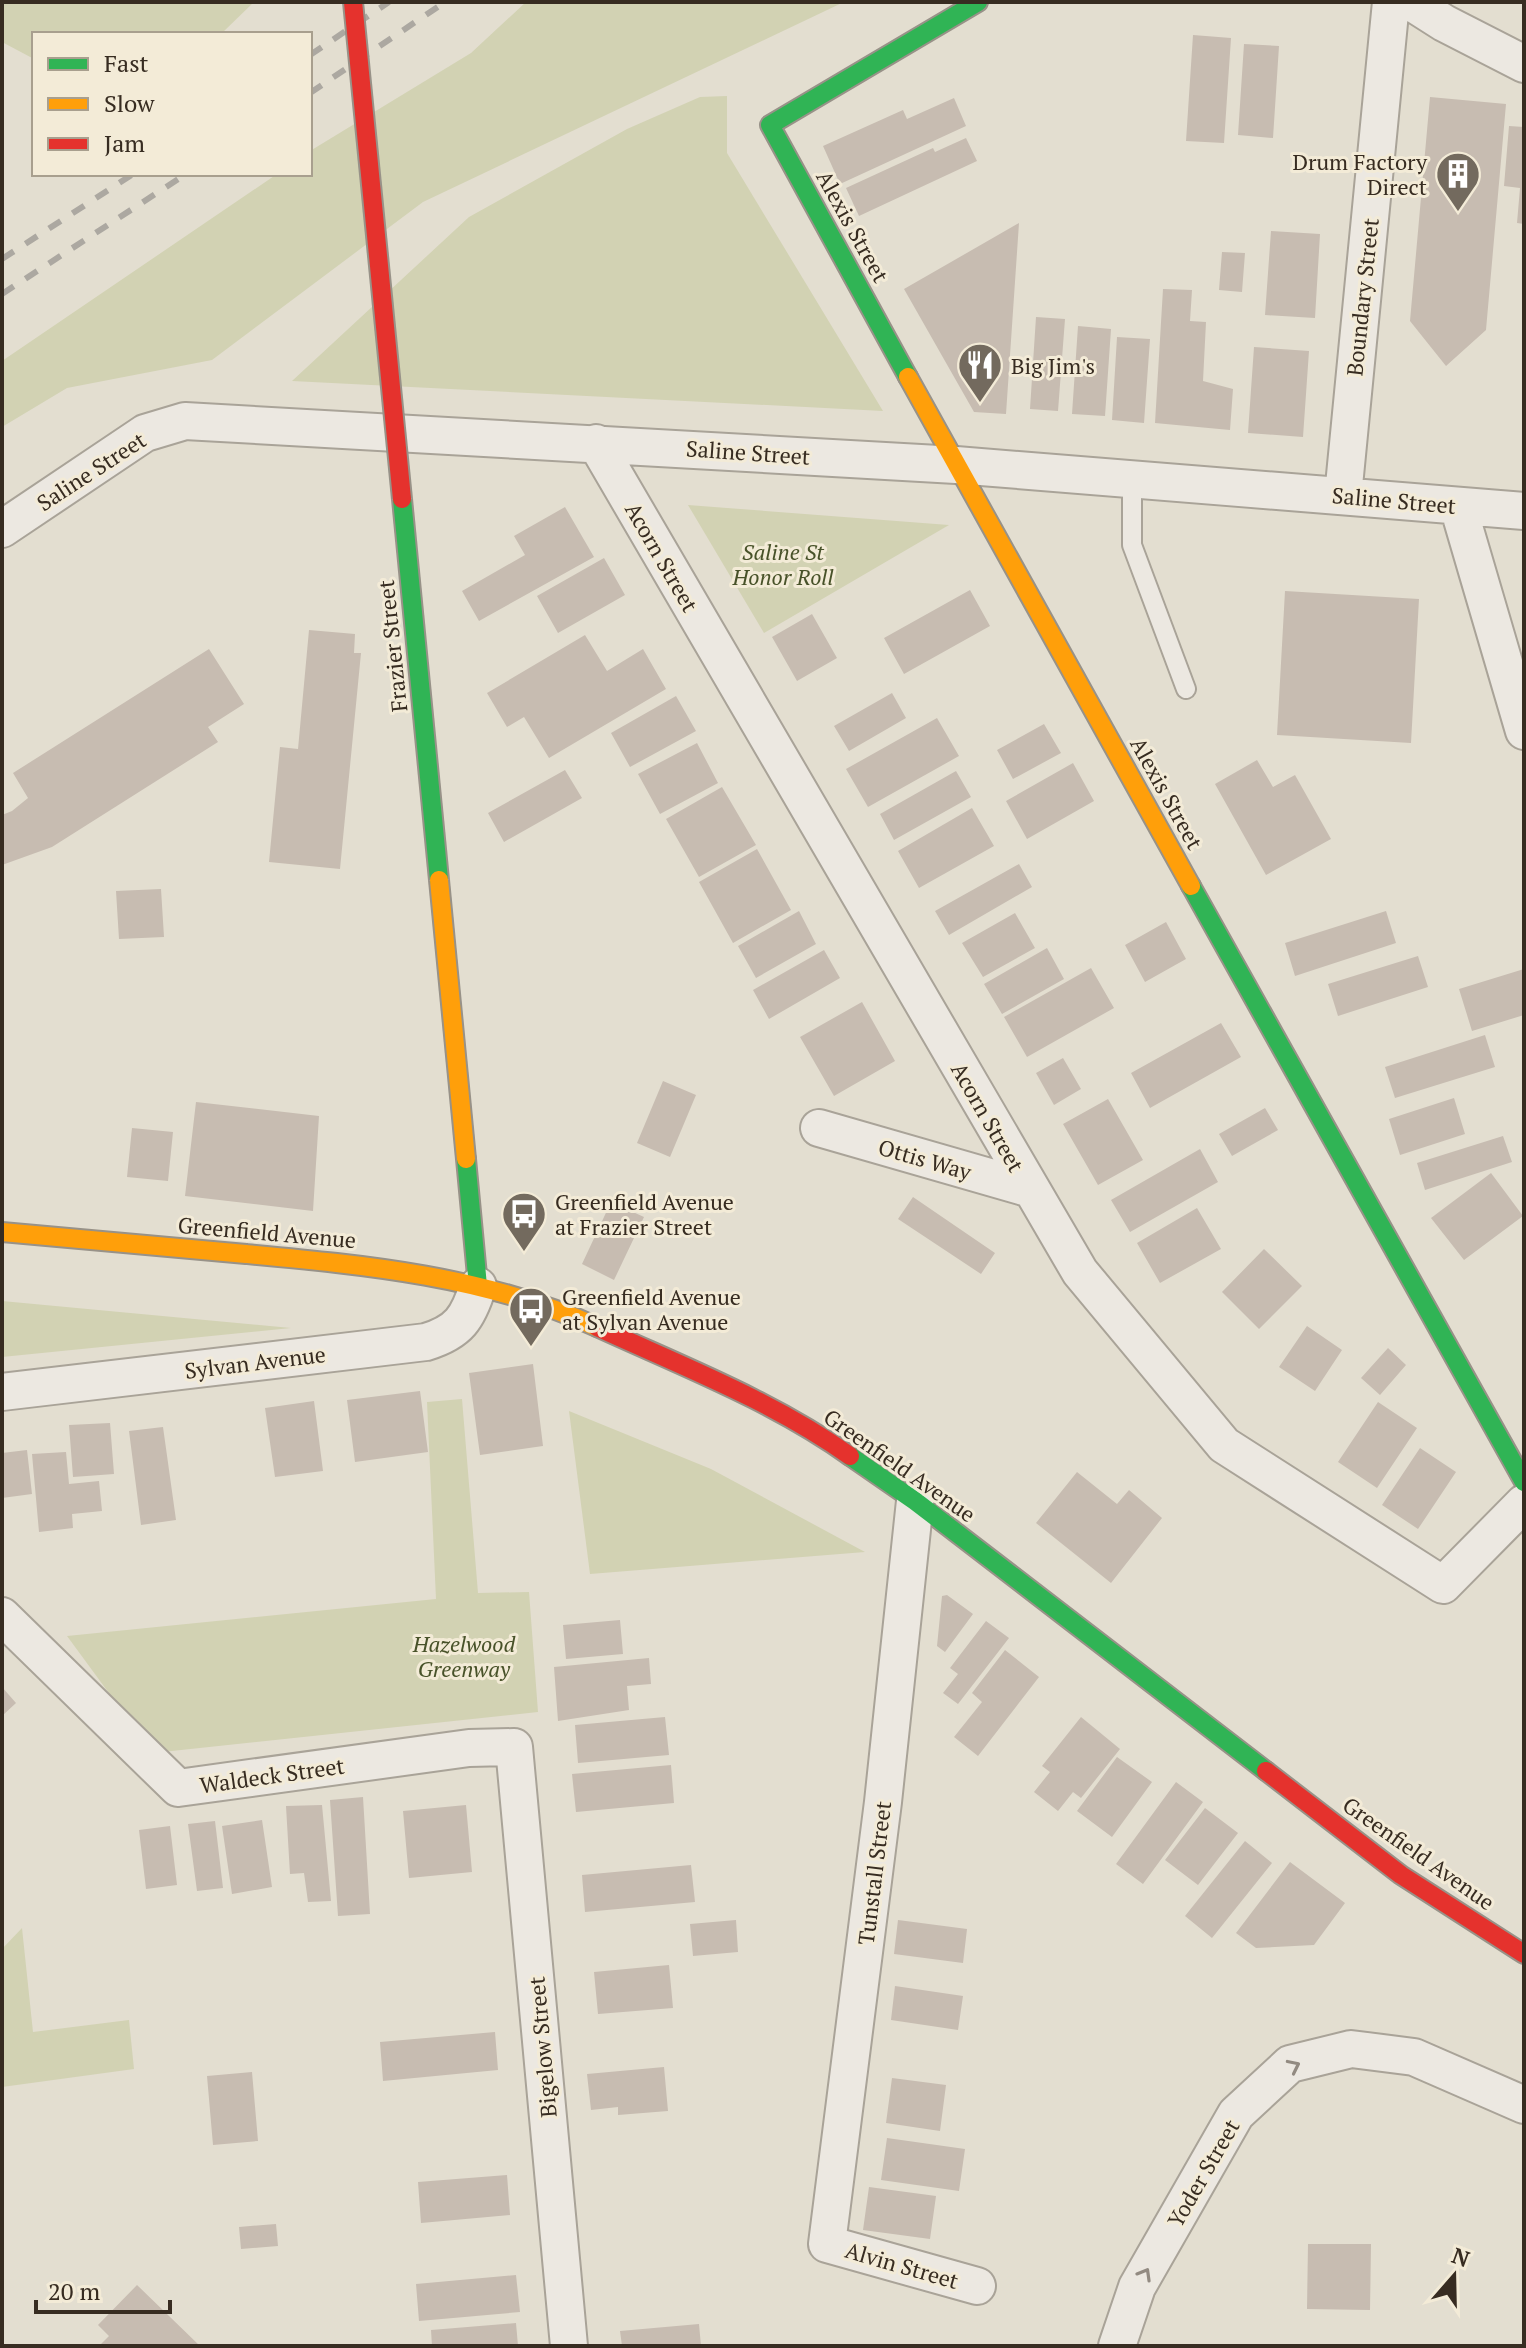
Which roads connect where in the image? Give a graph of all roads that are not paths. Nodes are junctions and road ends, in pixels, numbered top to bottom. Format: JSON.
{"nodes":[{"id":1,"x":353,"y":2,"type":"edge"},
{"id":2,"x":978,"y":2,"type":"edge"},
{"id":3,"x":1391,"y":2,"type":"edge"},
{"id":4,"x":1411,"y":2,"type":"edge"},
{"id":5,"x":1524,"y":64,"type":"edge"},
{"id":6,"x":596,"y":443,"type":"junction"},
{"id":7,"x":956,"y":465,"type":"junction"},
{"id":8,"x":1132,"y":479,"type":"junction"},
{"id":9,"x":1343,"y":496,"type":"junction"},
{"id":10,"x":1458,"y":506,"type":"junction"},
{"id":11,"x":1524,"y":511,"type":"edge"},
{"id":12,"x":2,"y":529,"type":"edge"},
{"id":13,"x":1186,"y":689,"type":"dead end"},
{"id":14,"x":1524,"y":731,"type":"edge"},
{"id":15,"x":819,"y":1128,"type":"dead end"},
{"id":16,"x":1031,"y":1189,"type":"junction"},
{"id":17,"x":2,"y":1232,"type":"edge"},
{"id":18,"x":478,"y":1286,"type":"junction"},
{"id":19,"x":2,"y":1392,"type":"edge"},
{"id":20,"x":1524,"y":1482,"type":"edge"},
{"id":21,"x":915,"y":1501,"type":"junction"},
{"id":22,"x":1524,"y":1503,"type":"edge"},
{"id":23,"x":2,"y":1616,"type":"edge"},
{"id":24,"x":514,"y":1747,"type":"joint"},
{"id":25,"x":1524,"y":1954,"type":"edge"},
{"id":26,"x":1524,"y":2105,"type":"edge"},
{"id":27,"x":827,"y":2244,"type":"joint"},
{"id":28,"x":977,"y":2286,"type":"dead end"},
{"id":29,"x":569,"y":2346,"type":"edge"},
{"id":30,"x":1117,"y":2346,"type":"edge"}],
"edges":[{"from":1,"to":18,"type":"street","name":"Frazier Street","bridge":true},
{"from":2,"to":7,"type":"street","name":"Alexis Street"},
{"from":3,"to":9,"type":"street","name":"Boundary Street"},
{"from":4,"to":5,"type":"street"},
{"from":6,"to":7,"type":"street","name":"Saline Street"},
{"from":6,"to":12,"type":"street","name":"Saline Street"},
{"from":6,"to":16,"type":"street","name":"Acorn Street"},
{"from":7,"to":8,"type":"street","name":"Saline Street"},
{"from":7,"to":20,"type":"street","name":"Alexis Street"},
{"from":8,"to":9,"type":"street","name":"Saline Street"},
{"from":8,"to":13,"type":"lane"},
{"from":9,"to":10,"type":"street","name":"Saline Street"},
{"from":10,"to":11,"type":"street","name":"Saline Street"},
{"from":10,"to":14,"type":"street"},
{"from":15,"to":16,"type":"street","name":"Ottis Way"},
{"from":16,"to":22,"type":"street","name":"Acorn Street"},
{"from":17,"to":18,"type":"street","name":"Greenfield Avenue"},
{"from":18,"to":19,"type":"street","name":"Sylvan Avenue"},
{"from":18,"to":21,"type":"street","name":"Greenfield Avenue"},
{"from":21,"to":25,"type":"street","name":"Greenfield Avenue"},
{"from":21,"to":27,"type":"street","name":"Tunstall Street"},
{"from":23,"to":24,"type":"street","name":"Waldeck Street"},
{"from":24,"to":29,"type":"street","name":"Bigelow Street"},
{"from":30,"to":26,"type":"street","name":"Yoder Street","one_way":true},
{"from":27,"to":28,"type":"street","name":"Alvin Street"}]}
